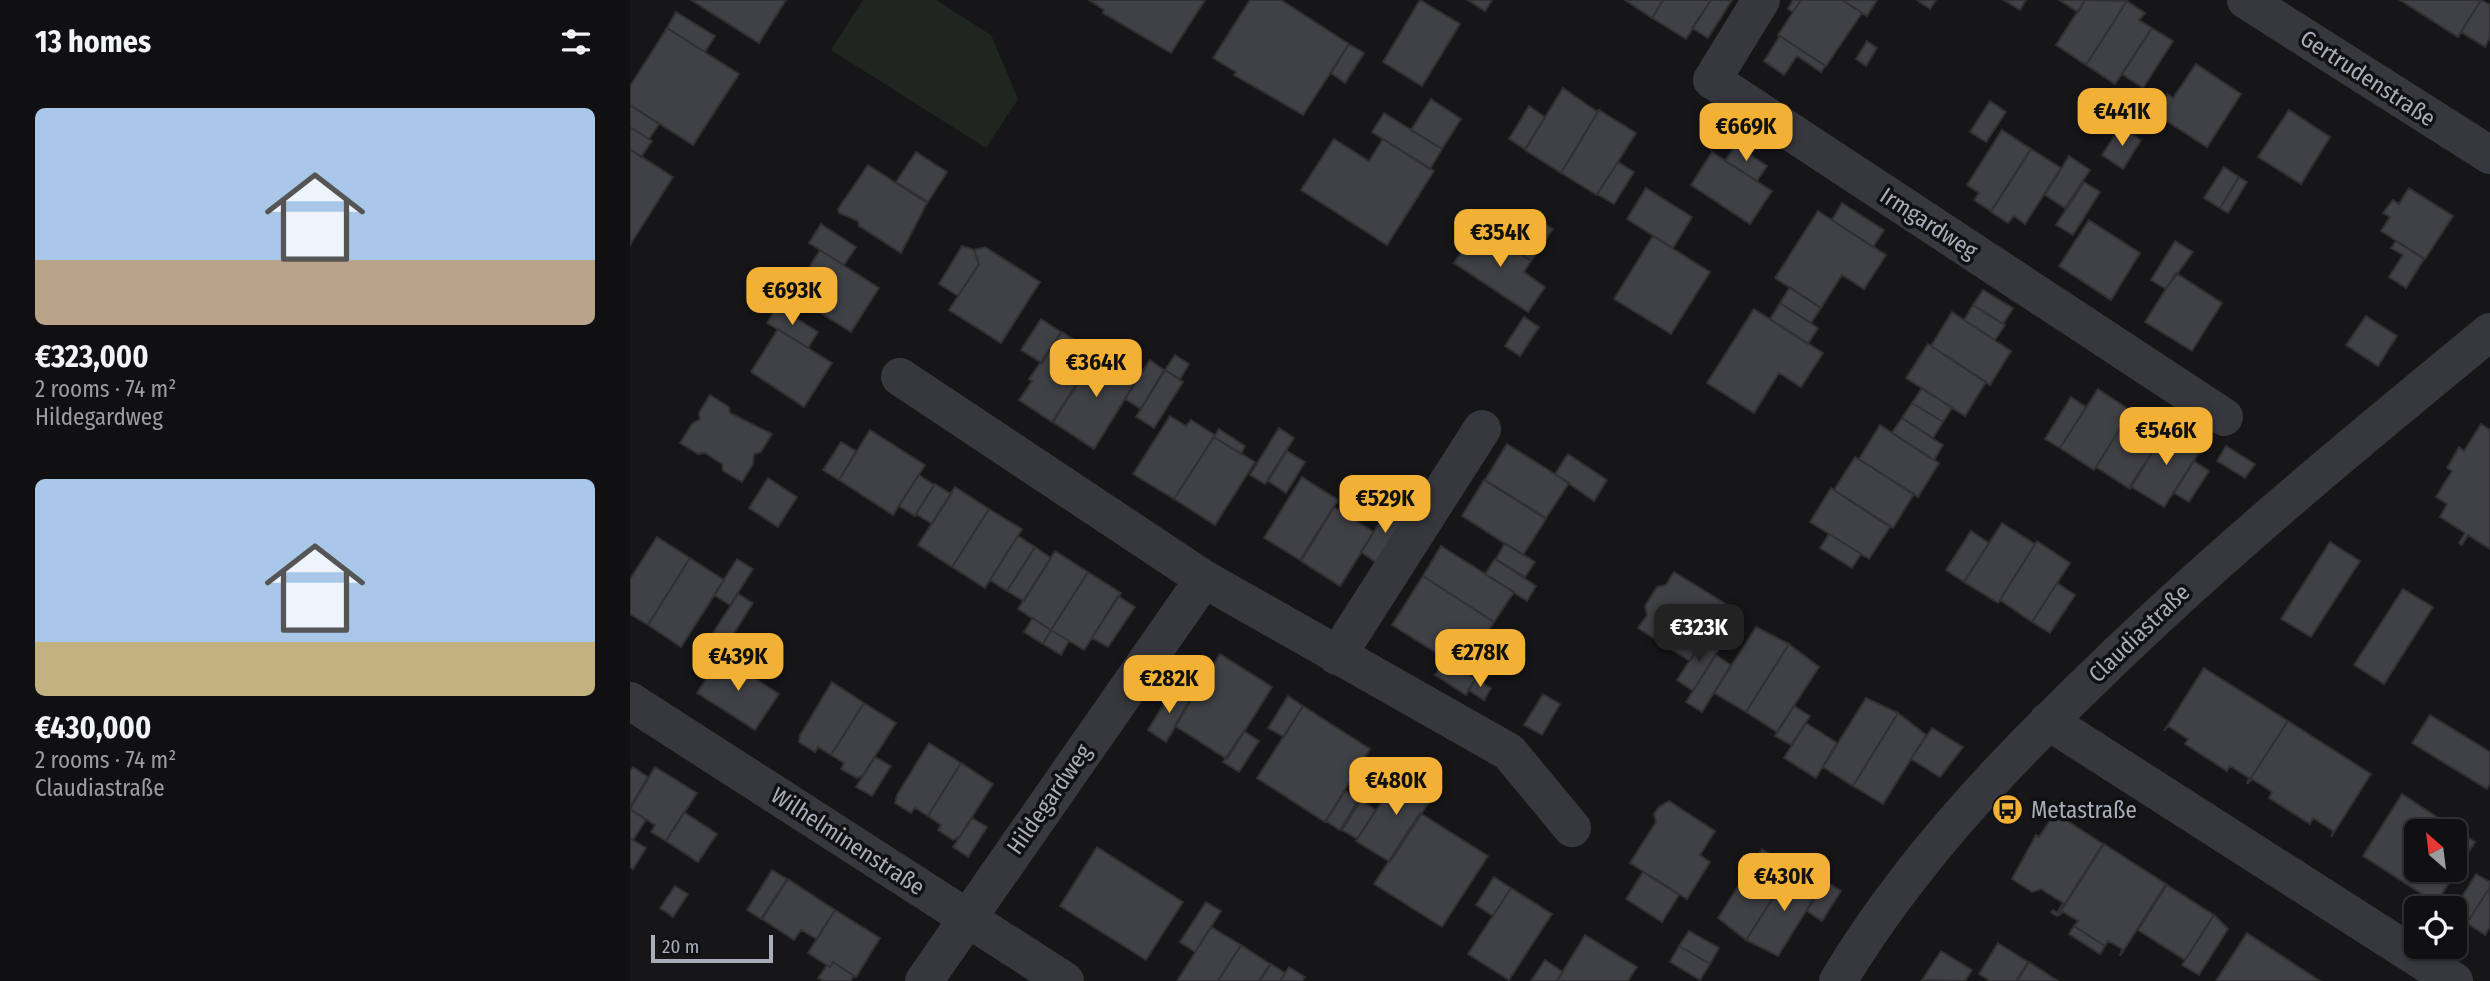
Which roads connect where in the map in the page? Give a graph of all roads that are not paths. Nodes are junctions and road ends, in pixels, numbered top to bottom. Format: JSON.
{"nodes":[{"id":1,"x":1761,"y":0,"type":"edge"},
{"id":2,"x":2246,"y":0,"type":"edge"},
{"id":3,"x":2490,"y":155,"type":"edge"},
{"id":4,"x":2490,"y":332,"type":"edge"},
{"id":5,"x":900,"y":377,"type":"dead end"},
{"id":6,"x":2224,"y":416,"type":"dead end"},
{"id":7,"x":1482,"y":429,"type":"dead end"},
{"id":8,"x":1204,"y":579,"type":"junction"},
{"id":9,"x":1337,"y":656,"type":"junction"},
{"id":10,"x":630,"y":701,"type":"edge"},
{"id":11,"x":2048,"y":722,"type":"junction"},
{"id":12,"x":1572,"y":828,"type":"dead end"},
{"id":13,"x":966,"y":917,"type":"junction"},
{"id":14,"x":924,"y":981,"type":"edge"},
{"id":15,"x":1065,"y":981,"type":"edge"},
{"id":16,"x":1838,"y":981,"type":"edge"},
{"id":17,"x":2454,"y":981,"type":"edge"}],
"edges":[{"from":1,"to":6,"type":"street","name":"Irmgardweg"},
{"from":2,"to":3,"type":"street","name":"Gertrudenstraße"},
{"from":4,"to":11,"type":"street","name":"Claudiastraße"},
{"from":5,"to":8,"type":"street"},
{"from":7,"to":9,"type":"street"},
{"from":8,"to":9,"type":"street"},
{"from":8,"to":13,"type":"street","name":"Hildegardweg"},
{"from":9,"to":12,"type":"street"},
{"from":10,"to":13,"type":"street","name":"Wilhelminenstraße"},
{"from":11,"to":16,"type":"street","name":"Claudiastraße"},
{"from":11,"to":17,"type":"street"},
{"from":13,"to":14,"type":"street","name":"Hildegardweg"},
{"from":13,"to":15,"type":"street","name":"Wilhelminenstraße"}]}
